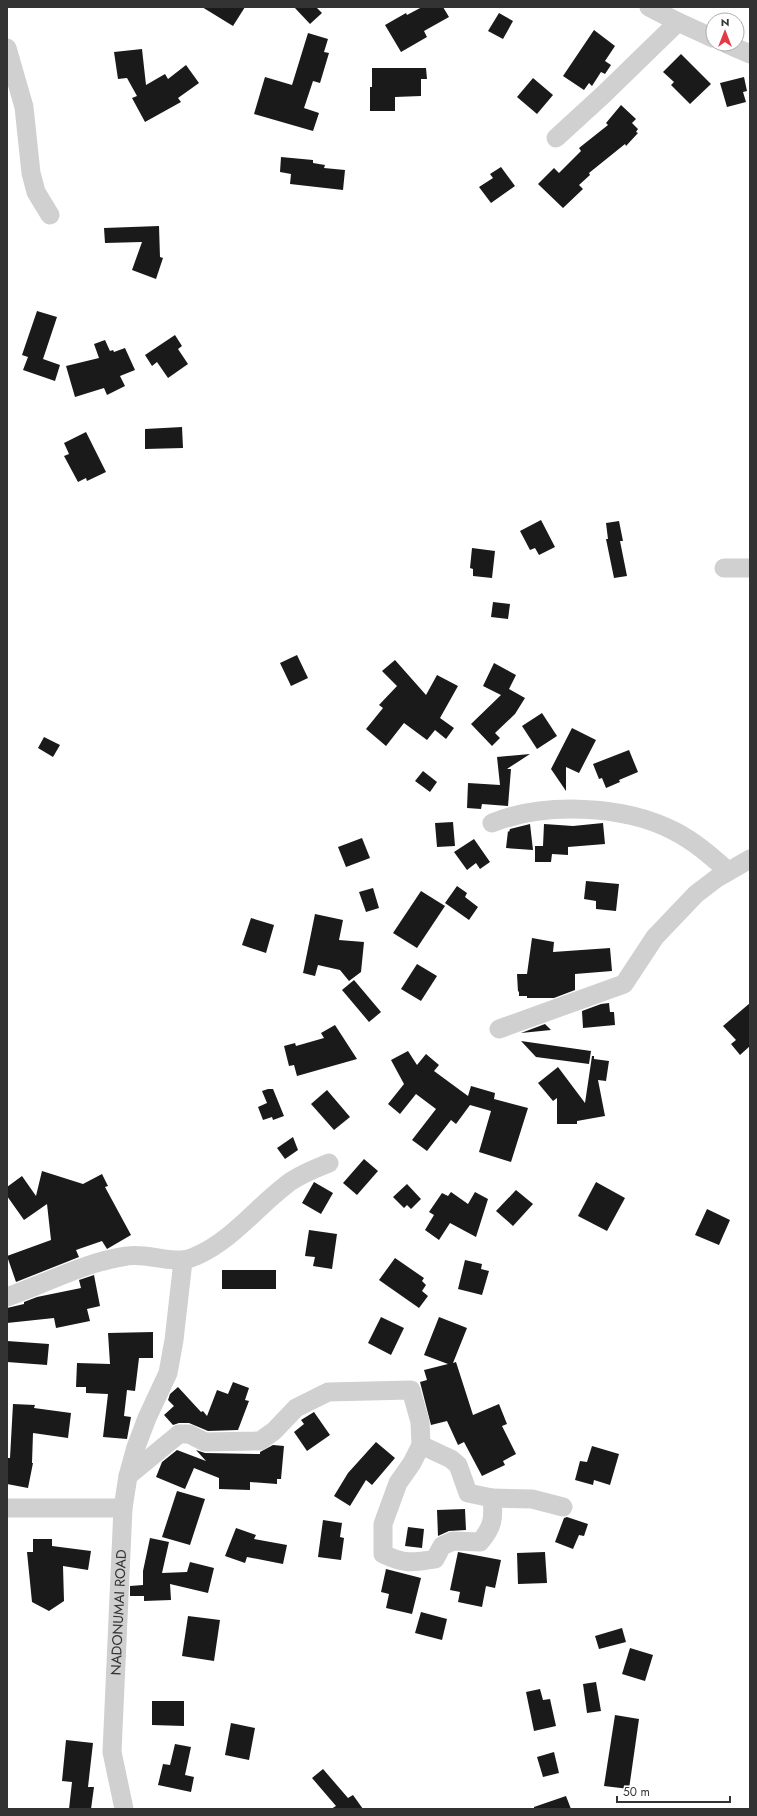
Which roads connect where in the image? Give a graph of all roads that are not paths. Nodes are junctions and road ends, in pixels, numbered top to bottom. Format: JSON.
{"nodes":[{"id":1,"x":649,"y":7,"type":"edge"},
{"id":2,"x":678,"y":22,"type":"junction"},
{"id":3,"x":705,"y":34,"type":"edge"},
{"id":4,"x":7,"y":48,"type":"edge"},
{"id":5,"x":556,"y":138,"type":"dead end"},
{"id":6,"x":50,"y":215,"type":"dead end"},
{"id":7,"x":724,"y":568,"type":"dead end"},
{"id":8,"x":750,"y":568,"type":"edge"},
{"id":9,"x":492,"y":823,"type":"dead end"},
{"id":10,"x":750,"y":859,"type":"edge"},
{"id":11,"x":728,"y":871,"type":"junction"},
{"id":12,"x":499,"y":1030,"type":"dead end"},
{"id":13,"x":329,"y":1163,"type":"dead end"},
{"id":14,"x":183,"y":1261,"type":"junction"},
{"id":15,"x":7,"y":1297,"type":"edge"},
{"id":16,"x":421,"y":1445,"type":"junction"},
{"id":17,"x":128,"y":1476,"type":"junction"},
{"id":18,"x":492,"y":1498,"type":"junction"},
{"id":19,"x":563,"y":1507,"type":"dead end"},
{"id":20,"x":7,"y":1508,"type":"edge"},
{"id":21,"x":123,"y":1508,"type":"junction"},
{"id":22,"x":124,"y":1809,"type":"edge"}],
"edges":[{"from":1,"to":2,"type":"street"},
{"from":2,"to":3,"type":"street"},
{"from":2,"to":5,"type":"street"},
{"from":4,"to":6,"type":"street"},
{"from":7,"to":8,"type":"street"},
{"from":9,"to":11,"type":"street"},
{"from":10,"to":11,"type":"street"},
{"from":11,"to":12,"type":"street"},
{"from":13,"to":14,"type":"street"},
{"from":14,"to":15,"type":"street"},
{"from":14,"to":17,"type":"street","name":"NADONUMAI ROAD"},
{"from":16,"to":17,"type":"street"},
{"from":16,"to":18,"type":"street"},
{"from":16,"to":18,"type":"street"},
{"from":17,"to":21,"type":"street","name":"NADONUMAI ROAD"},
{"from":18,"to":19,"type":"street"},
{"from":20,"to":21,"type":"street"},
{"from":21,"to":22,"type":"street","name":"NADONUMAI ROAD"}]}
